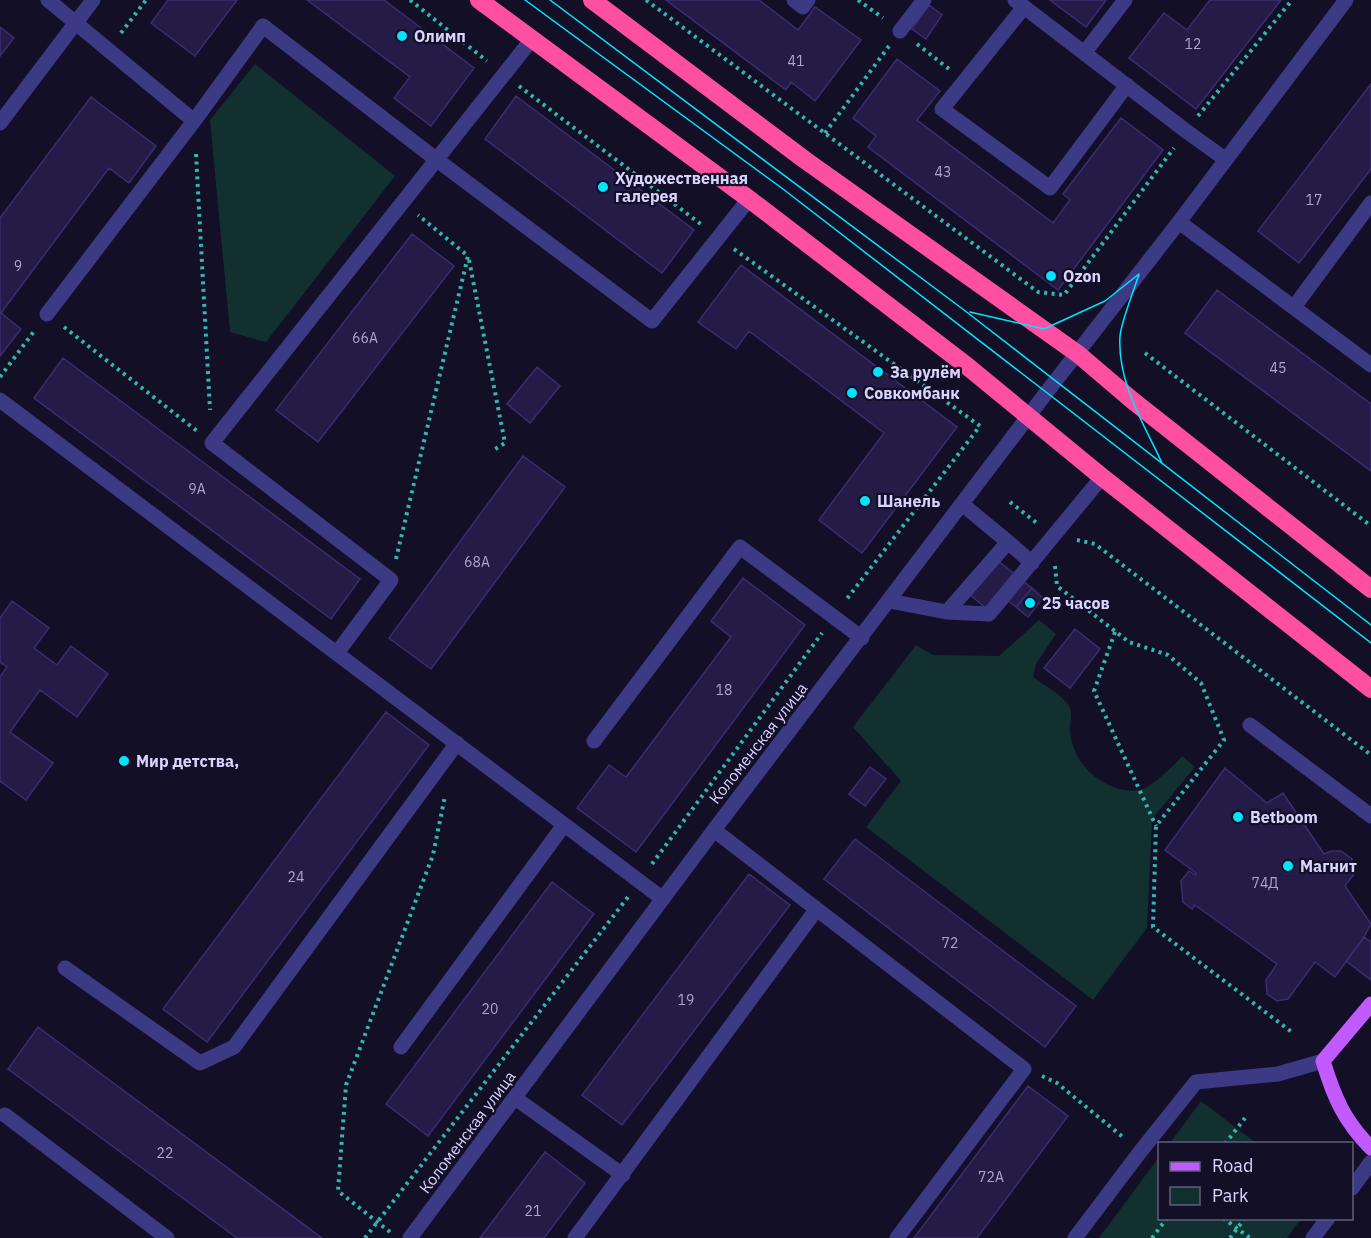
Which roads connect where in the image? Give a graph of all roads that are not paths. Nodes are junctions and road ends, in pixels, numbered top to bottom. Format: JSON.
{"nodes":[{"id":1,"x":48,"y":0,"type":"edge"},
{"id":2,"x":93,"y":0,"type":"edge"},
{"id":3,"x":479,"y":0,"type":"edge"},
{"id":4,"x":592,"y":0,"type":"edge"},
{"id":5,"x":794,"y":0,"type":"edge"},
{"id":6,"x":808,"y":0,"type":"edge"},
{"id":7,"x":924,"y":0,"type":"edge"},
{"id":8,"x":1125,"y":0,"type":"edge"},
{"id":9,"x":1346,"y":0,"type":"edge"},
{"id":10,"x":1019,"y":3,"type":"edge"},
{"id":11,"x":75,"y":22,"type":"junction"},
{"id":12,"x":900,"y":31,"type":"road end"},
{"id":13,"x":532,"y":39,"type":"junction"},
{"id":14,"x":1085,"y":52,"type":"junction"},
{"id":15,"x":1127,"y":85,"type":"junction"},
{"id":16,"x":194,"y":120,"type":"junction"},
{"id":17,"x":0,"y":123,"type":"edge"},
{"id":18,"x":1225,"y":159,"type":"junction"},
{"id":19,"x":437,"y":160,"type":"junction"},
{"id":20,"x":749,"y":199,"type":"junction"},
{"id":21,"x":1371,"y":203,"type":"edge"},
{"id":22,"x":1179,"y":222,"type":"junction"},
{"id":23,"x":1294,"y":307,"type":"junction"},
{"id":24,"x":47,"y":314,"type":"road end"},
{"id":25,"x":1078,"y":354,"type":"junction"},
{"id":26,"x":1371,"y":365,"type":"edge"},
{"id":27,"x":0,"y":400,"type":"edge"},
{"id":28,"x":1028,"y":417,"type":"junction"},
{"id":29,"x":1102,"y":477,"type":"junction"},
{"id":30,"x":962,"y":504,"type":"junction"},
{"id":31,"x":1008,"y":542,"type":"junction"},
{"id":32,"x":1032,"y":562,"type":"junction"},
{"id":33,"x":1371,"y":589,"type":"edge"},
{"id":34,"x":889,"y":601,"type":"junction"},
{"id":35,"x":947,"y":612,"type":"junction"},
{"id":36,"x":862,"y":638,"type":"junction"},
{"id":37,"x":337,"y":653,"type":"junction"},
{"id":38,"x":1371,"y":689,"type":"edge"},
{"id":39,"x":1250,"y":725,"type":"dead end"},
{"id":40,"x":594,"y":741,"type":"dead end"},
{"id":41,"x":457,"y":743,"type":"junction"},
{"id":42,"x":1371,"y":816,"type":"edge"},
{"id":43,"x":564,"y":825,"type":"junction"},
{"id":44,"x":714,"y":830,"type":"junction"},
{"id":45,"x":663,"y":899,"type":"junction"},
{"id":46,"x":816,"y":910,"type":"junction"},
{"id":47,"x":65,"y":968,"type":"dead end"},
{"id":48,"x":1371,"y":1004,"type":"edge"},
{"id":49,"x":400,"y":1047,"type":"dead end"},
{"id":50,"x":1323,"y":1061,"type":"junction"},
{"id":51,"x":515,"y":1098,"type":"junction"},
{"id":52,"x":5,"y":1115,"type":"dead end"},
{"id":53,"x":1371,"y":1148,"type":"edge"},
{"id":54,"x":1371,"y":1162,"type":"edge"},
{"id":55,"x":623,"y":1175,"type":"junction"},
{"id":56,"x":1353,"y":1187,"type":"edge"},
{"id":57,"x":1326,"y":1220,"type":"edge"},
{"id":58,"x":167,"y":1238,"type":"edge"},
{"id":59,"x":410,"y":1238,"type":"edge"},
{"id":60,"x":575,"y":1238,"type":"edge"},
{"id":61,"x":897,"y":1238,"type":"edge"},
{"id":62,"x":1075,"y":1238,"type":"edge"},
{"id":63,"x":1313,"y":1238,"type":"edge"}],
"edges":[{"from":1,"to":11,"type":"street"},
{"from":2,"to":11,"type":"street"},
{"from":3,"to":13,"type":"highway"},
{"from":4,"to":25,"type":"highway"},
{"from":5,"to":6,"type":"street"},
{"from":7,"to":12,"type":"street"},
{"from":8,"to":14,"type":"street"},
{"from":9,"to":18,"type":"street","name":"Коломенская улица"},
{"from":10,"to":14,"type":"street"},
{"from":10,"to":15,"type":"street"},
{"from":11,"to":16,"type":"street"},
{"from":11,"to":17,"type":"street"},
{"from":13,"to":19,"type":"street"},
{"from":13,"to":20,"type":"highway"},
{"from":14,"to":15,"type":"street"},
{"from":15,"to":18,"type":"street"},
{"from":16,"to":19,"type":"street"},
{"from":16,"to":24,"type":"street"},
{"from":18,"to":22,"type":"street","name":"Коломенская улица"},
{"from":19,"to":20,"type":"street"},
{"from":19,"to":37,"type":"street"},
{"from":20,"to":28,"type":"highway"},
{"from":21,"to":23,"type":"street"},
{"from":22,"to":23,"type":"street"},
{"from":22,"to":25,"type":"street","name":"Коломенская улица"},
{"from":23,"to":26,"type":"street"},
{"from":25,"to":28,"type":"street","name":"Коломенская улица"},
{"from":25,"to":33,"type":"highway"},
{"from":27,"to":37,"type":"street"},
{"from":28,"to":29,"type":"highway"},
{"from":28,"to":30,"type":"street","name":"Коломенская улица"},
{"from":29,"to":32,"type":"street"},
{"from":29,"to":38,"type":"highway"},
{"from":30,"to":31,"type":"street"},
{"from":30,"to":34,"type":"street","name":"Коломенская улица"},
{"from":31,"to":32,"type":"street"},
{"from":31,"to":35,"type":"street"},
{"from":32,"to":35,"type":"street"},
{"from":34,"to":35,"type":"street"},
{"from":34,"to":36,"type":"street","name":"Коломенская улица"},
{"from":36,"to":40,"type":"street"},
{"from":36,"to":44,"type":"street","name":"Коломенская улица"},
{"from":37,"to":41,"type":"street"},
{"from":39,"to":42,"type":"street"},
{"from":41,"to":43,"type":"street"},
{"from":41,"to":47,"type":"street"},
{"from":43,"to":45,"type":"street"},
{"from":43,"to":49,"type":"street"},
{"from":44,"to":45,"type":"street","name":"Коломенская улица"},
{"from":44,"to":46,"type":"street"},
{"from":45,"to":51,"type":"street","name":"Коломенская улица"},
{"from":46,"to":55,"type":"street"},
{"from":46,"to":61,"type":"street"},
{"from":48,"to":50,"type":"main road"},
{"from":50,"to":53,"type":"main road"},
{"from":50,"to":62,"type":"street"},
{"from":51,"to":55,"type":"street"},
{"from":51,"to":59,"type":"street","name":"Коломенская улица"},
{"from":52,"to":58,"type":"street"},
{"from":54,"to":56,"type":"street"},
{"from":55,"to":60,"type":"street"},
{"from":57,"to":63,"type":"street"}]}
